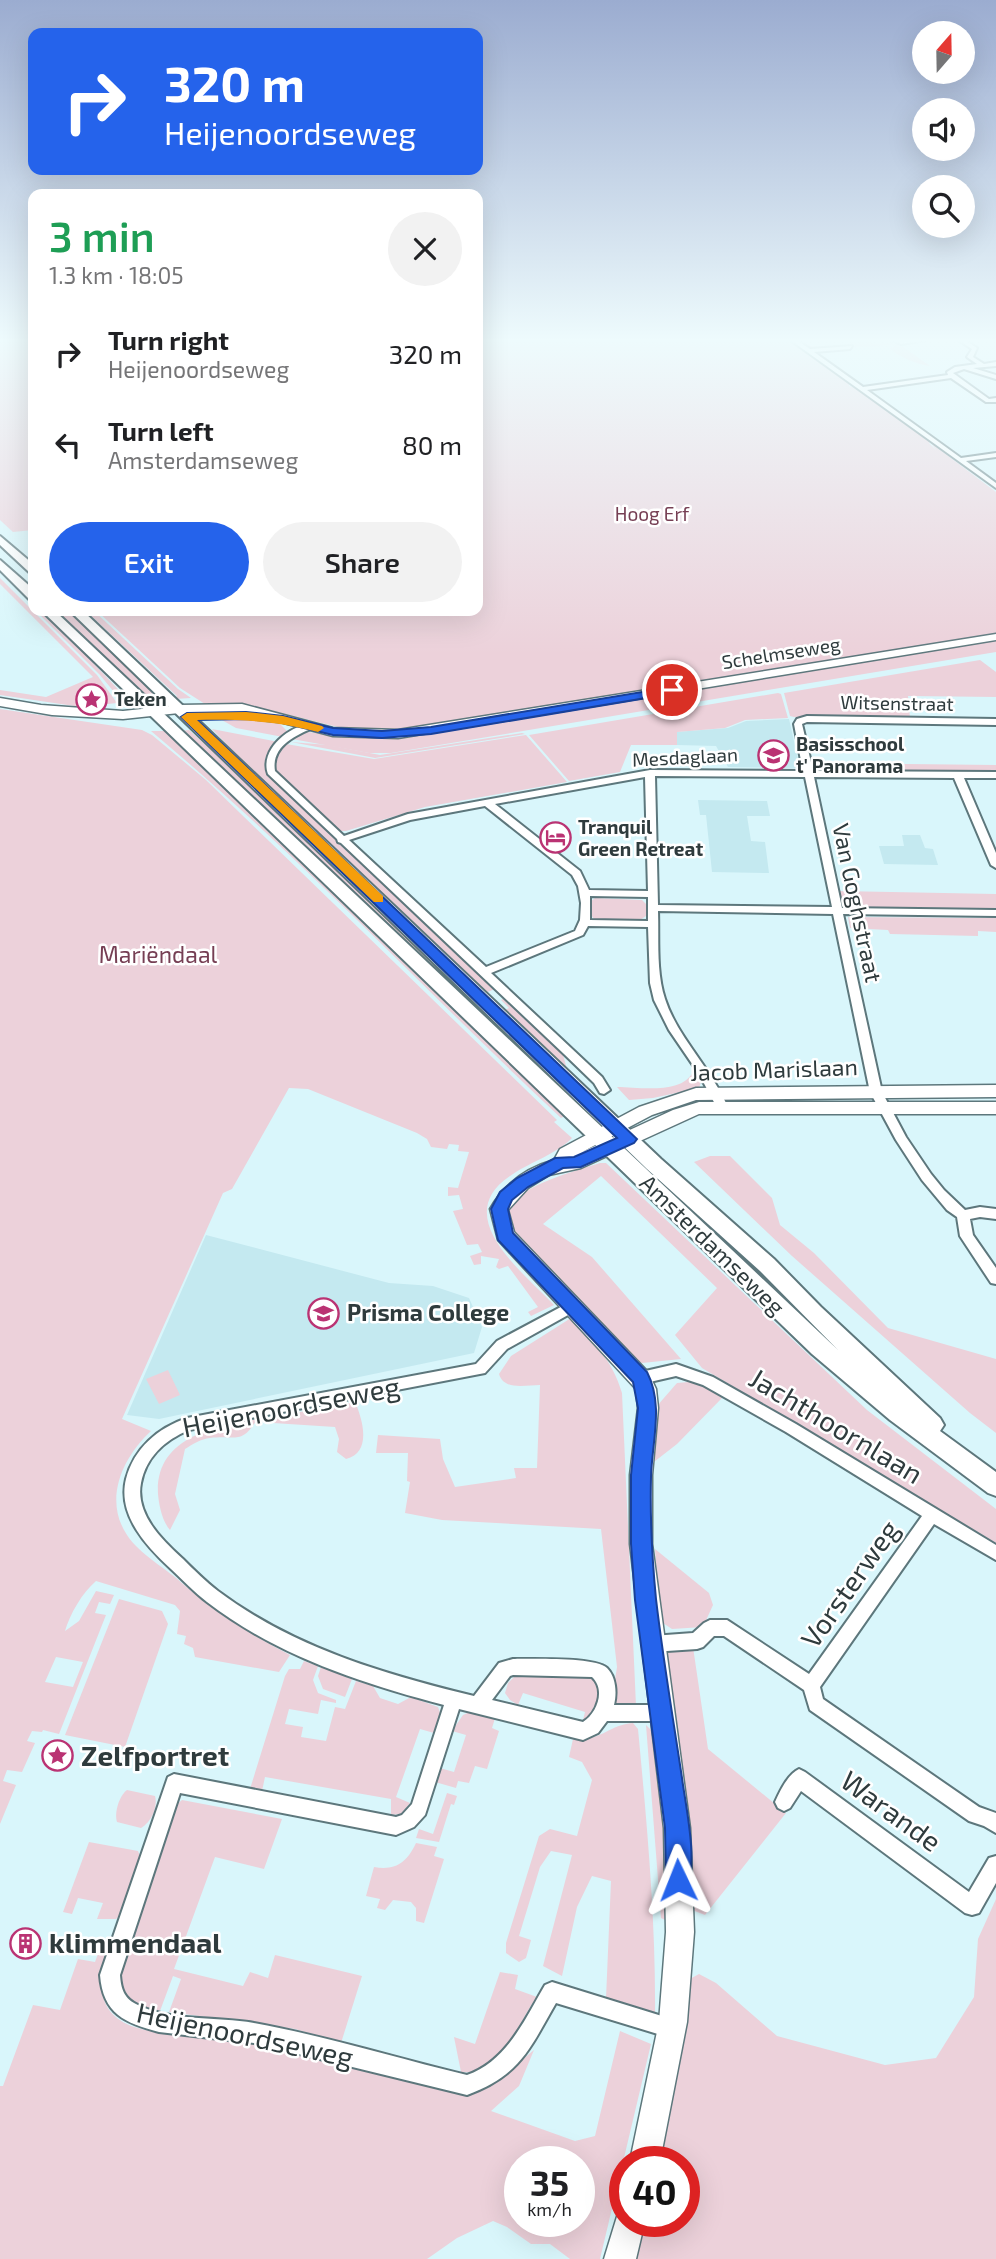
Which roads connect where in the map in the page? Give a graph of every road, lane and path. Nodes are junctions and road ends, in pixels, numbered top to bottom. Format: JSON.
{"nodes":[{"id":1,"x":938,"y":444,"type":"edge"},
{"id":2,"x":996,"y":455,"type":"edge"},
{"id":3,"x":959,"y":460,"type":"junction"},
{"id":4,"x":996,"y":486,"type":"edge"},
{"id":5,"x":0,"y":538,"type":"edge"},
{"id":6,"x":0,"y":563,"type":"edge"},
{"id":7,"x":28,"y":565,"type":"edge"},
{"id":8,"x":28,"y":591,"type":"edge"},
{"id":9,"x":53,"y":616,"type":"edge"},
{"id":10,"x":81,"y":616,"type":"edge"},
{"id":11,"x":996,"y":637,"type":"edge"},
{"id":12,"x":0,"y":702,"type":"edge"},
{"id":13,"x":183,"y":713,"type":"junction"},
{"id":14,"x":156,"y":715,"type":"junction"},
{"id":15,"x":798,"y":722,"type":"joint"},
{"id":16,"x":996,"y":722,"type":"edge"},
{"id":17,"x":310,"y":726,"type":"junction"},
{"id":18,"x":650,"y":773,"type":"junction"},
{"id":19,"x":808,"y":773,"type":"junction"},
{"id":20,"x":958,"y":775,"type":"junction"},
{"id":21,"x":996,"y":775,"type":"edge"},
{"id":22,"x":486,"y":802,"type":"junction"},
{"id":23,"x":341,"y":840,"type":"junction"},
{"id":24,"x":996,"y":864,"type":"edge"},
{"id":25,"x":585,"y":893,"type":"junction"},
{"id":26,"x":654,"y":894,"type":"junction"},
{"id":27,"x":654,"y":908,"type":"junction"},
{"id":28,"x":837,"y":910,"type":"junction"},
{"id":29,"x":996,"y":913,"type":"edge"},
{"id":30,"x":585,"y":923,"type":"junction"},
{"id":31,"x":654,"y":924,"type":"junction"},
{"id":32,"x":484,"y":972,"type":"junction"},
{"id":33,"x":604,"y":1090,"type":"dead end"},
{"id":34,"x":996,"y":1091,"type":"edge"},
{"id":35,"x":876,"y":1092,"type":"junction"},
{"id":36,"x":719,"y":1099,"type":"junction"},
{"id":37,"x":996,"y":1108,"type":"edge"},
{"id":38,"x":883,"y":1109,"type":"junction"},
{"id":39,"x":613,"y":1137,"type":"junction"},
{"id":40,"x":996,"y":1214,"type":"edge"},
{"id":41,"x":963,"y":1215,"type":"junction"},
{"id":42,"x":996,"y":1279,"type":"edge"},
{"id":43,"x":572,"y":1306,"type":"junction"},
{"id":44,"x":641,"y":1378,"type":"junction"},
{"id":45,"x":996,"y":1476,"type":"edge"},
{"id":46,"x":996,"y":1486,"type":"edge"},
{"id":47,"x":932,"y":1514,"type":"junction"},
{"id":48,"x":996,"y":1553,"type":"edge"},
{"id":49,"x":652,"y":1644,"type":"junction"},
{"id":50,"x":811,"y":1685,"type":"junction"},
{"id":51,"x":454,"y":1699,"type":"junction"},
{"id":52,"x":479,"y":1704,"type":"junction"},
{"id":53,"x":605,"y":1713,"type":"junction"},
{"id":54,"x":660,"y":1713,"type":"junction"},
{"id":55,"x":784,"y":1802,"type":"dead end"},
{"id":56,"x":996,"y":1824,"type":"edge"},
{"id":57,"x":996,"y":1865,"type":"edge"},
{"id":58,"x":671,"y":2028,"type":"junction"},
{"id":59,"x":648,"y":2146,"type":"edge"},
{"id":60,"x":626,"y":2237,"type":"edge"},
{"id":61,"x":620,"y":2259,"type":"edge"}],
"edges":[{"from":1,"to":3,"type":"street"},
{"from":2,"to":3,"type":"street"},
{"from":3,"to":4,"type":"street"},
{"from":5,"to":7,"type":"main road"},
{"from":6,"to":8,"type":"main road"},
{"from":9,"to":14,"type":"main road","name":"Amsterdamseweg"},
{"from":10,"to":13,"type":"main road","name":"Amsterdamseweg"},
{"from":11,"to":17,"type":"street","name":"Schelmseweg"},
{"from":12,"to":14,"type":"street","name":"Schelmseweg"},
{"from":13,"to":14,"type":"street","name":"Schelmseweg"},
{"from":13,"to":17,"type":"street","name":"Schelmseweg"},
{"from":13,"to":39,"type":"main road","name":"Amsterdamseweg"},
{"from":14,"to":39,"type":"main road","name":"Amsterdamseweg"},
{"from":15,"to":16,"type":"street","name":"Witsenstraat"},
{"from":15,"to":19,"type":"street","name":"Van Goghstraat"},
{"from":17,"to":23,"type":"street"},
{"from":18,"to":19,"type":"street","name":"Mesdaglaan"},
{"from":18,"to":22,"type":"street","name":"Mesdaglaan"},
{"from":18,"to":26,"type":"street"},
{"from":19,"to":20,"type":"street","name":"Mesdaglaan"},
{"from":19,"to":28,"type":"street","name":"Van Goghstraat"},
{"from":20,"to":21,"type":"street","name":"Mesdaglaan"},
{"from":20,"to":24,"type":"street"},
{"from":22,"to":23,"type":"street","name":"Mesdaglaan"},
{"from":22,"to":25,"type":"street"},
{"from":23,"to":32,"type":"street"},
{"from":25,"to":26,"type":"street"},
{"from":25,"to":30,"type":"street"},
{"from":26,"to":27,"type":"street"},
{"from":27,"to":28,"type":"street"},
{"from":27,"to":31,"type":"street"},
{"from":28,"to":29,"type":"street"},
{"from":28,"to":35,"type":"street","name":"Van Goghstraat"},
{"from":30,"to":31,"type":"street"},
{"from":30,"to":32,"type":"street"},
{"from":31,"to":36,"type":"street"},
{"from":32,"to":33,"type":"street"},
{"from":34,"to":35,"type":"street","name":"Jacob Marislaan"},
{"from":35,"to":36,"type":"street","name":"Jacob Marislaan"},
{"from":35,"to":38,"type":"street","name":"Jacob Marislaan"},
{"from":36,"to":38,"type":"street","name":"Jacob Marislaan"},
{"from":36,"to":39,"type":"street","name":"Jacob Marislaan"},
{"from":37,"to":38,"type":"street","name":"Jacob Marislaan"},
{"from":38,"to":41,"type":"street"},
{"from":39,"to":43,"type":"street"},
{"from":39,"to":45,"type":"main road","name":"Amsterdamseweg"},
{"from":39,"to":46,"type":"main road","name":"Amsterdamseweg"},
{"from":40,"to":41,"type":"street"},
{"from":41,"to":42,"type":"street"},
{"from":43,"to":44,"type":"street"},
{"from":43,"to":51,"type":"street","name":"Heijenoordseweg"},
{"from":44,"to":47,"type":"street","name":"Jachthoornlaan"},
{"from":44,"to":49,"type":"street"},
{"from":47,"to":48,"type":"street","name":"Jachthoornlaan"},
{"from":47,"to":50,"type":"street","name":"Vorsterweg"},
{"from":49,"to":50,"type":"street"},
{"from":49,"to":54,"type":"street"},
{"from":50,"to":56,"type":"street"},
{"from":51,"to":52,"type":"street","name":"Heijenoordseweg"},
{"from":51,"to":58,"type":"street","name":"Heijenoordseweg"},
{"from":52,"to":53,"type":"street","name":"Heijenoordseweg"},
{"from":52,"to":53,"type":"street"},
{"from":53,"to":54,"type":"street"},
{"from":54,"to":58,"type":"street"},
{"from":55,"to":57,"type":"street","name":"Warande"},
{"from":58,"to":59,"type":"street"},
{"from":60,"to":61,"type":"street"}]}
